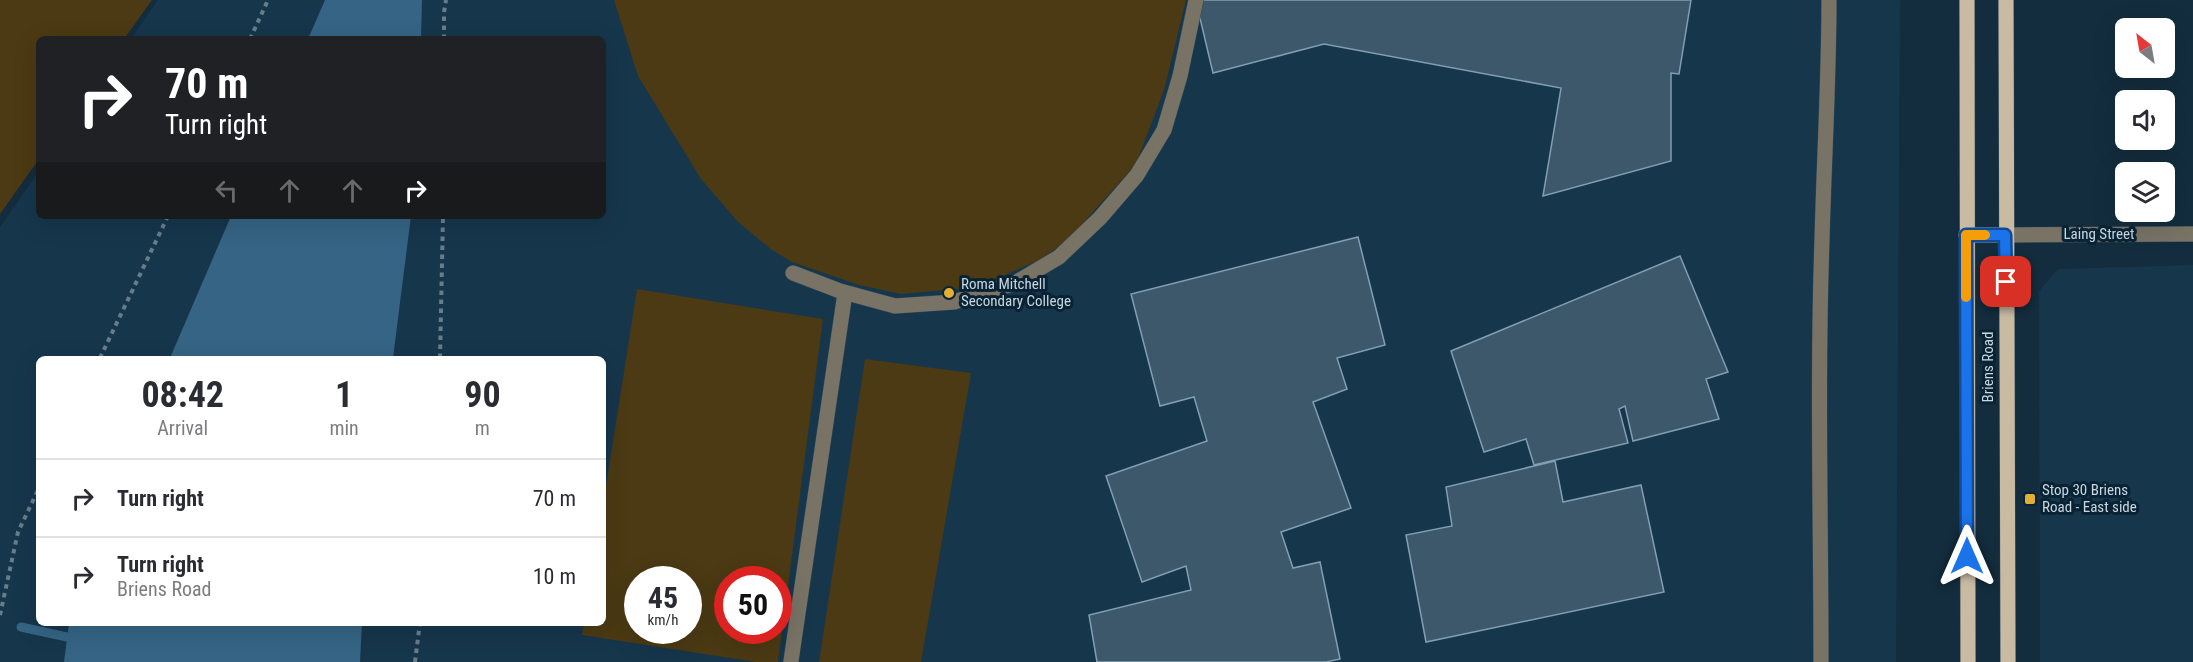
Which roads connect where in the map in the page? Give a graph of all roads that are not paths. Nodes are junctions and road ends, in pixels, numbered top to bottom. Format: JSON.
{"nodes":[{"id":1,"x":1196,"y":0,"type":"edge"},
{"id":2,"x":1828,"y":0,"type":"edge"},
{"id":3,"x":1967,"y":0,"type":"edge"},
{"id":4,"x":2006,"y":0,"type":"edge"},
{"id":5,"x":2193,"y":234,"type":"edge"},
{"id":6,"x":1966,"y":235,"type":"junction"},
{"id":7,"x":2005,"y":235,"type":"junction"},
{"id":8,"x":793,"y":273,"type":"dead end"},
{"id":9,"x":845,"y":292,"type":"junction"},
{"id":10,"x":791,"y":661,"type":"edge"},
{"id":11,"x":1821,"y":662,"type":"edge"},
{"id":12,"x":1968,"y":662,"type":"edge"},
{"id":13,"x":2008,"y":662,"type":"edge"}],
"edges":[{"from":1,"to":9,"type":"street"},
{"from":2,"to":11,"type":"street"},
{"from":3,"to":6,"type":"main road","name":"Briens Road"},
{"from":4,"to":7,"type":"main road","name":"Briens Road"},
{"from":5,"to":7,"type":"street","name":"Laing Street"},
{"from":6,"to":7,"type":"main road"},
{"from":6,"to":12,"type":"main road","name":"Briens Road"},
{"from":7,"to":13,"type":"main road","name":"Briens Road"},
{"from":8,"to":9,"type":"street"},
{"from":9,"to":10,"type":"street"}]}
